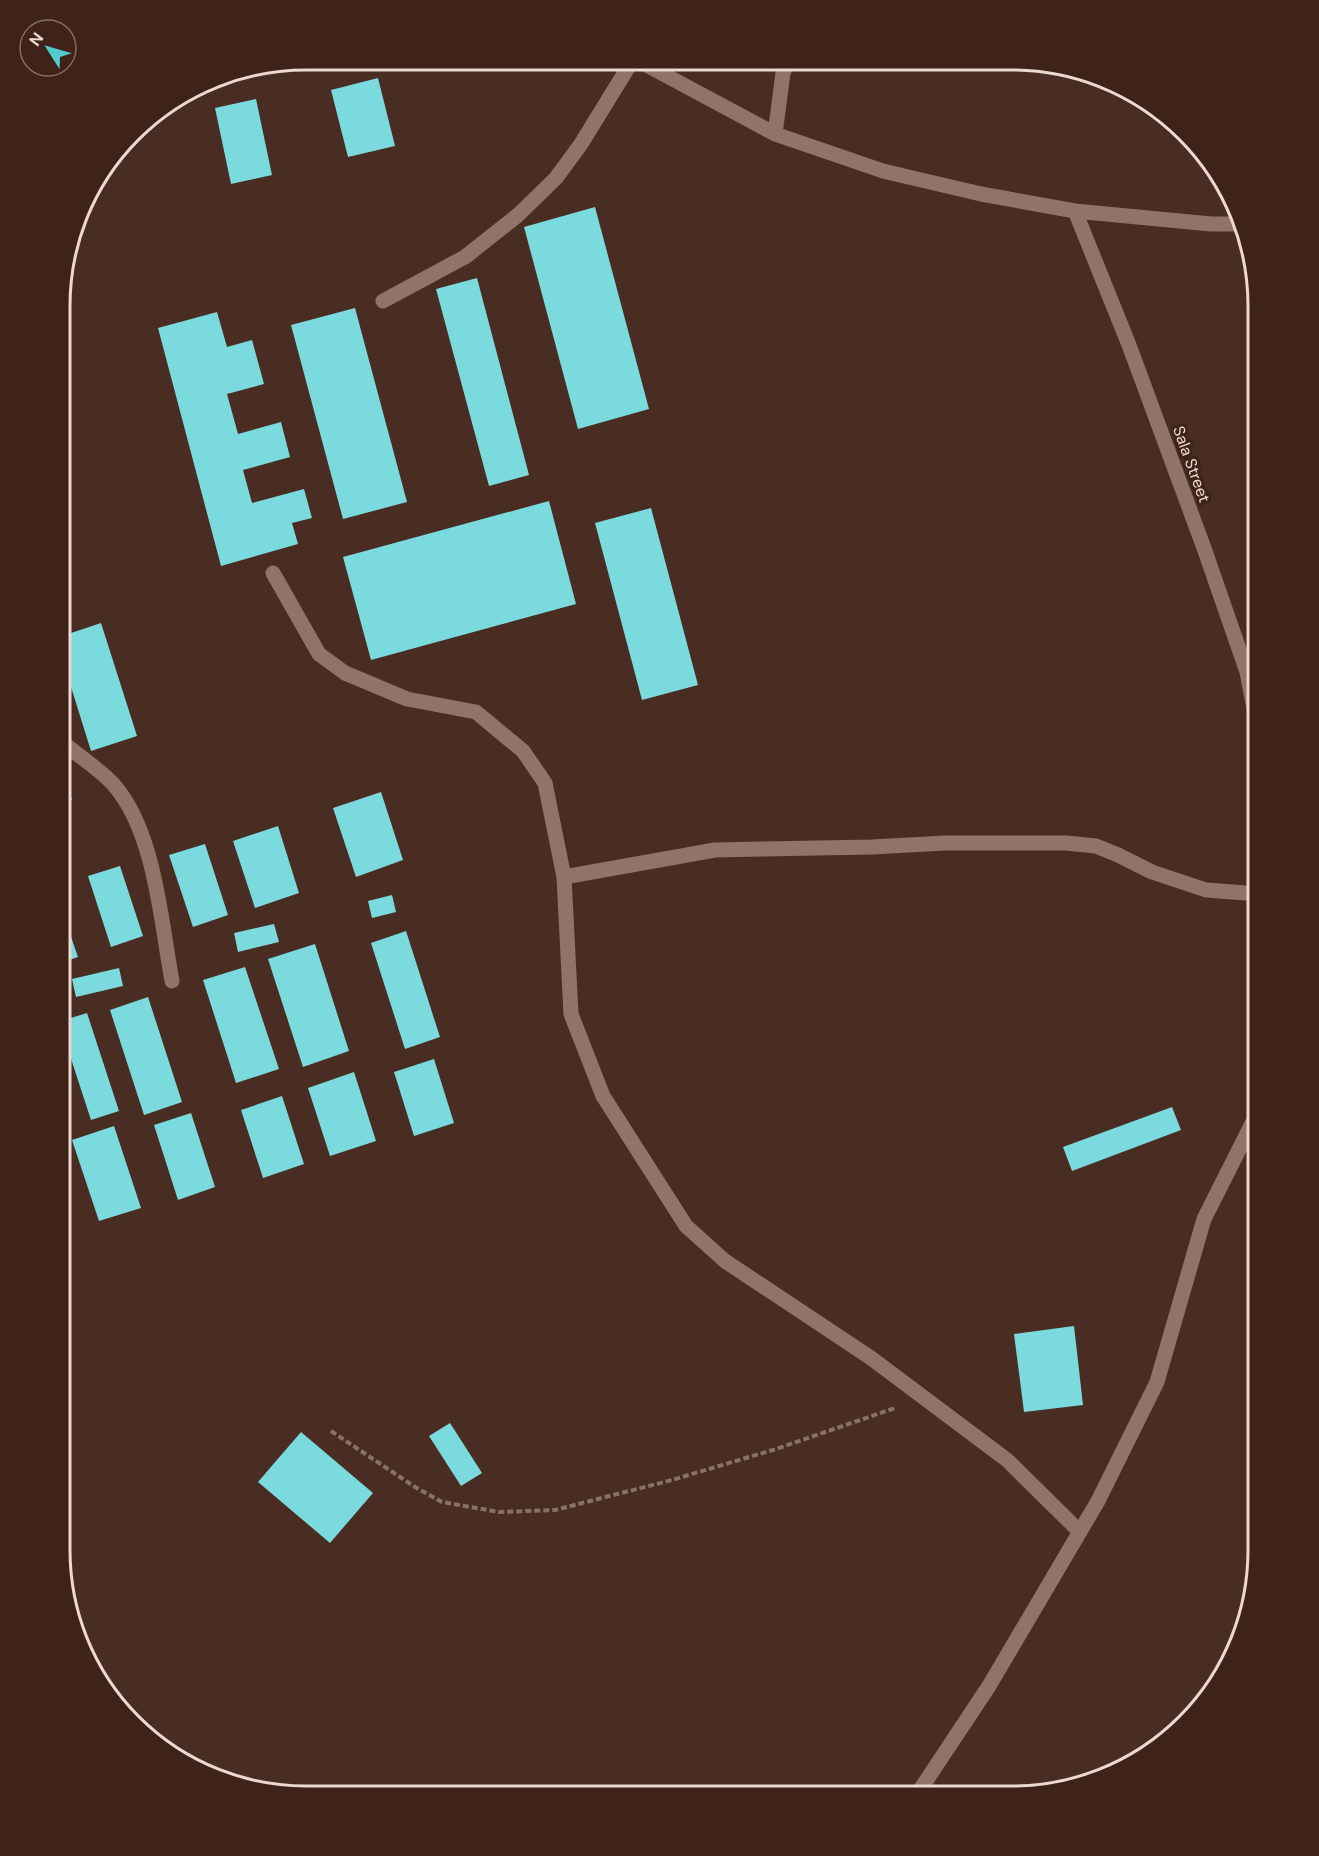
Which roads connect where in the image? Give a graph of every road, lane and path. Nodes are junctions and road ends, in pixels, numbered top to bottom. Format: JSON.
{"nodes":[{"id":1,"x":626,"y":70,"type":"edge"},
{"id":2,"x":656,"y":70,"type":"edge"},
{"id":3,"x":784,"y":70,"type":"edge"},
{"id":4,"x":775,"y":134,"type":"junction"},
{"id":5,"x":1075,"y":211,"type":"junction"},
{"id":6,"x":1234,"y":224,"type":"edge"},
{"id":7,"x":383,"y":301,"type":"dead end"},
{"id":8,"x":273,"y":573,"type":"dead end"},
{"id":9,"x":1248,"y":677,"type":"edge"},
{"id":10,"x":70,"y":748,"type":"edge"},
{"id":11,"x":564,"y":877,"type":"junction"},
{"id":12,"x":1248,"y":893,"type":"edge"},
{"id":13,"x":172,"y":981,"type":"dead end"},
{"id":14,"x":1248,"y":1132,"type":"edge"},
{"id":15,"x":924,"y":1398,"type":"junction"},
{"id":16,"x":331,"y":1431,"type":"dead end"},
{"id":17,"x":1080,"y":1532,"type":"junction"},
{"id":18,"x":923,"y":1786,"type":"edge"}],
"edges":[{"from":1,"to":7,"type":"street"},
{"from":2,"to":4,"type":"street"},
{"from":3,"to":4,"type":"street"},
{"from":4,"to":5,"type":"street"},
{"from":5,"to":6,"type":"street"},
{"from":5,"to":9,"type":"street","name":"Sala Street"},
{"from":8,"to":11,"type":"street"},
{"from":10,"to":13,"type":"street"},
{"from":11,"to":12,"type":"street"},
{"from":11,"to":15,"type":"street"},
{"from":14,"to":17,"type":"street"},
{"from":15,"to":16,"type":"path"},
{"from":15,"to":17,"type":"street"},
{"from":17,"to":18,"type":"street"}]}
